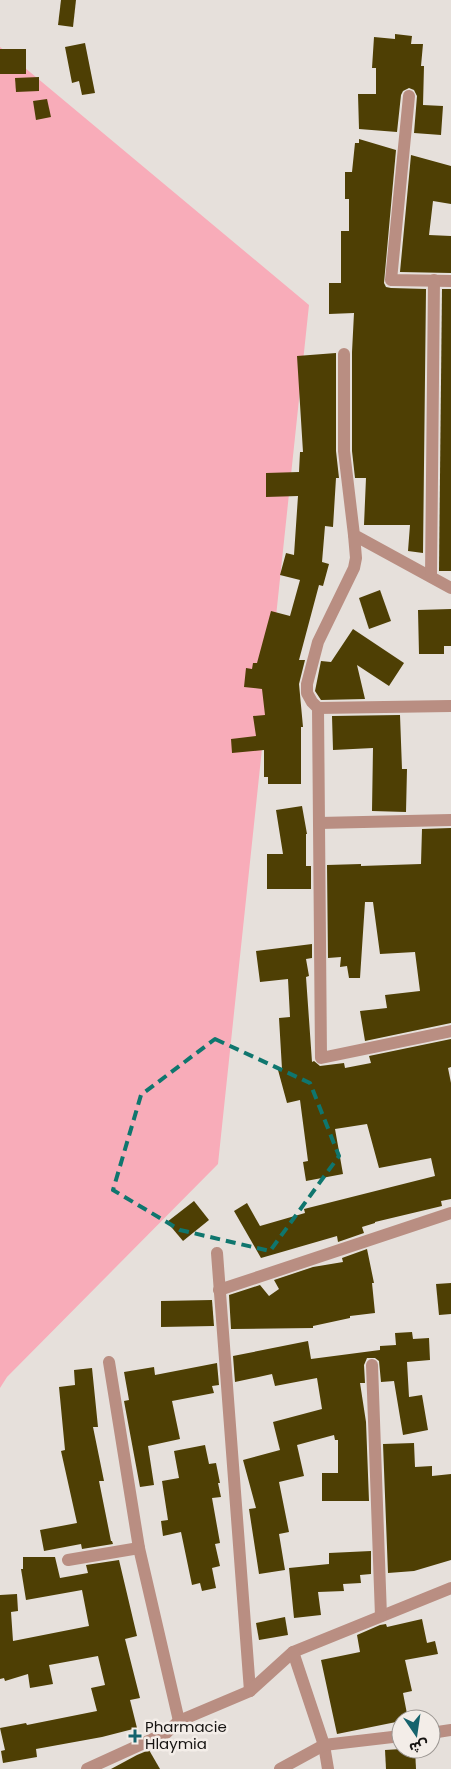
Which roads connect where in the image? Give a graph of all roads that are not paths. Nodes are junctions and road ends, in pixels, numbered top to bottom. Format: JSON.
{"nodes":[{"id":1,"x":409,"y":96,"type":"dead end"},
{"id":2,"x":434,"y":280,"type":"junction"},
{"id":3,"x":451,"y":281,"type":"edge"},
{"id":4,"x":344,"y":354,"type":"dead end"},
{"id":5,"x":354,"y":535,"type":"junction"},
{"id":6,"x":431,"y":576,"type":"junction"},
{"id":7,"x":451,"y":588,"type":"edge"},
{"id":8,"x":451,"y":706,"type":"edge"},
{"id":9,"x":318,"y":708,"type":"junction"},
{"id":10,"x":451,"y":820,"type":"edge"},
{"id":11,"x":320,"y":823,"type":"junction"},
{"id":12,"x":451,"y":1031,"type":"edge"},
{"id":13,"x":451,"y":1213,"type":"edge"},
{"id":14,"x":217,"y":1253,"type":"dead end"},
{"id":15,"x":219,"y":1290,"type":"junction"},
{"id":16,"x":109,"y":1362,"type":"dead end"},
{"id":17,"x":372,"y":1365,"type":"dead end"},
{"id":18,"x":139,"y":1548,"type":"junction"},
{"id":19,"x":68,"y":1560,"type":"dead end"},
{"id":20,"x":451,"y":1588,"type":"edge"},
{"id":21,"x":381,"y":1616,"type":"junction"},
{"id":22,"x":294,"y":1652,"type":"junction"},
{"id":23,"x":250,"y":1691,"type":"junction"},
{"id":24,"x":178,"y":1721,"type":"junction"},
{"id":25,"x":391,"y":1737,"type":"edge"},
{"id":26,"x":324,"y":1745,"type":"junction"},
{"id":27,"x":87,"y":1769,"type":"edge"},
{"id":28,"x":280,"y":1769,"type":"edge"},
{"id":29,"x":328,"y":1769,"type":"edge"}],
"edges":[{"from":1,"to":2,"type":"street"},
{"from":2,"to":3,"type":"street"},
{"from":2,"to":6,"type":"street"},
{"from":4,"to":5,"type":"street"},
{"from":5,"to":6,"type":"street"},
{"from":5,"to":9,"type":"street"},
{"from":6,"to":7,"type":"street"},
{"from":8,"to":9,"type":"street"},
{"from":9,"to":11,"type":"street"},
{"from":10,"to":11,"type":"street"},
{"from":11,"to":12,"type":"street"},
{"from":13,"to":15,"type":"street"},
{"from":14,"to":15,"type":"street"},
{"from":15,"to":23,"type":"street"},
{"from":16,"to":18,"type":"street"},
{"from":17,"to":21,"type":"street"},
{"from":18,"to":19,"type":"street"},
{"from":18,"to":24,"type":"street"},
{"from":20,"to":21,"type":"street"},
{"from":21,"to":22,"type":"street"},
{"from":22,"to":23,"type":"street"},
{"from":22,"to":26,"type":"street"},
{"from":23,"to":24,"type":"street"},
{"from":24,"to":27,"type":"street"},
{"from":25,"to":26,"type":"street"},
{"from":26,"to":28,"type":"street"},
{"from":26,"to":29,"type":"street"}]}
